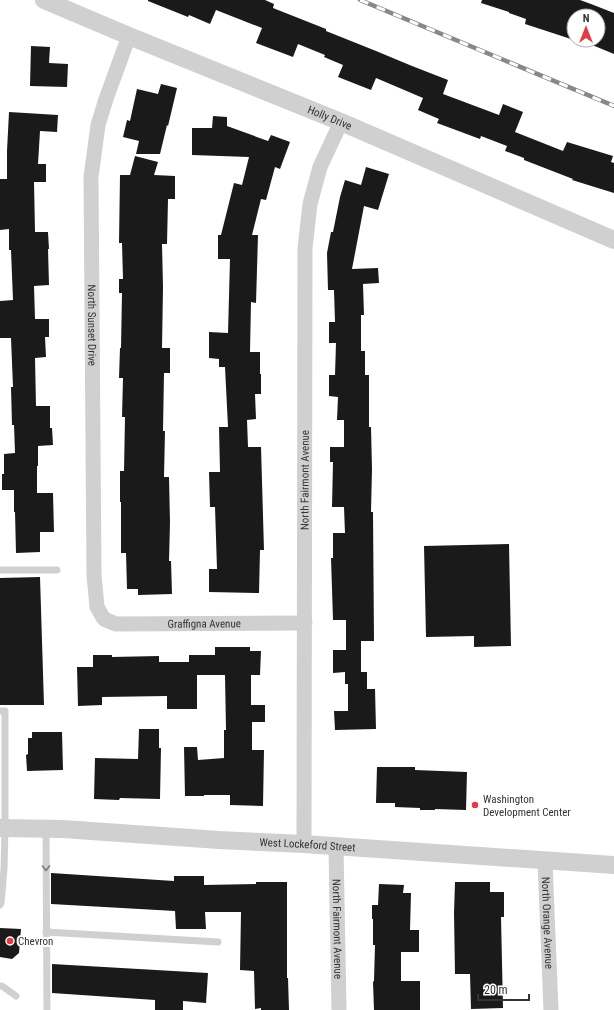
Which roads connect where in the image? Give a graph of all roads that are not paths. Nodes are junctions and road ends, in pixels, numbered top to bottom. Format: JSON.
{"nodes":[{"id":1,"x":44,"y":0,"type":"edge"},
{"id":2,"x":129,"y":36,"type":"junction"},
{"id":3,"x":342,"y":122,"type":"junction"},
{"id":4,"x":614,"y":240,"type":"edge"},
{"id":5,"x":0,"y":570,"type":"edge"},
{"id":6,"x":57,"y":570,"type":"dead end"},
{"id":7,"x":104,"y":618,"type":"joint"},
{"id":8,"x":305,"y":623,"type":"junction"},
{"id":9,"x":0,"y":711,"type":"edge"},
{"id":10,"x":2,"y":786,"type":"edge"},
{"id":11,"x":2,"y":828,"type":"edge"},
{"id":12,"x":46,"y":829,"type":"junction"},
{"id":13,"x":304,"y":844,"type":"junction"},
{"id":14,"x":336,"y":847,"type":"junction"},
{"id":15,"x":545,"y":861,"type":"junction"},
{"id":16,"x":614,"y":865,"type":"edge"},
{"id":17,"x":2,"y":869,"type":"edge"},
{"id":18,"x":0,"y":905,"type":"edge"},
{"id":19,"x":46,"y":932,"type":"junction"},
{"id":20,"x":218,"y":942,"type":"dead end"},
{"id":21,"x":0,"y":986,"type":"edge"},
{"id":22,"x":16,"y":996,"type":"dead end"},
{"id":23,"x":47,"y":1010,"type":"edge"},
{"id":24,"x":339,"y":1010,"type":"edge"},
{"id":25,"x":551,"y":1010,"type":"edge"}],
"edges":[{"from":1,"to":2,"type":"street","name":"Holly Drive"},
{"from":2,"to":3,"type":"street","name":"Holly Drive"},
{"from":2,"to":7,"type":"street","name":"North Sunset Drive"},
{"from":3,"to":4,"type":"street","name":"Holly Drive"},
{"from":3,"to":8,"type":"street","name":"North Fairmont Avenue"},
{"from":5,"to":6,"type":"lane"},
{"from":7,"to":8,"type":"street","name":"Graffigna Avenue"},
{"from":8,"to":13,"type":"street","name":"North Fairmont Avenue"},
{"from":9,"to":10,"type":"lane"},
{"from":10,"to":11,"type":"lane"},
{"from":11,"to":12,"type":"street","name":"West Lockeford Street"},
{"from":11,"to":17,"type":"lane"},
{"from":12,"to":13,"type":"street","name":"West Lockeford Street"},
{"from":12,"to":19,"type":"lane","one_way":true},
{"from":13,"to":14,"type":"street","name":"West Lockeford Street"},
{"from":14,"to":15,"type":"street","name":"West Lockeford Street"},
{"from":14,"to":24,"type":"street","name":"North Fairmont Avenue"},
{"from":15,"to":16,"type":"street","name":"West Lockeford Street"},
{"from":15,"to":25,"type":"street","name":"North Orange Avenue"},
{"from":17,"to":18,"type":"lane"},
{"from":19,"to":20,"type":"lane"},
{"from":19,"to":23,"type":"lane"},
{"from":21,"to":22,"type":"lane"}]}
